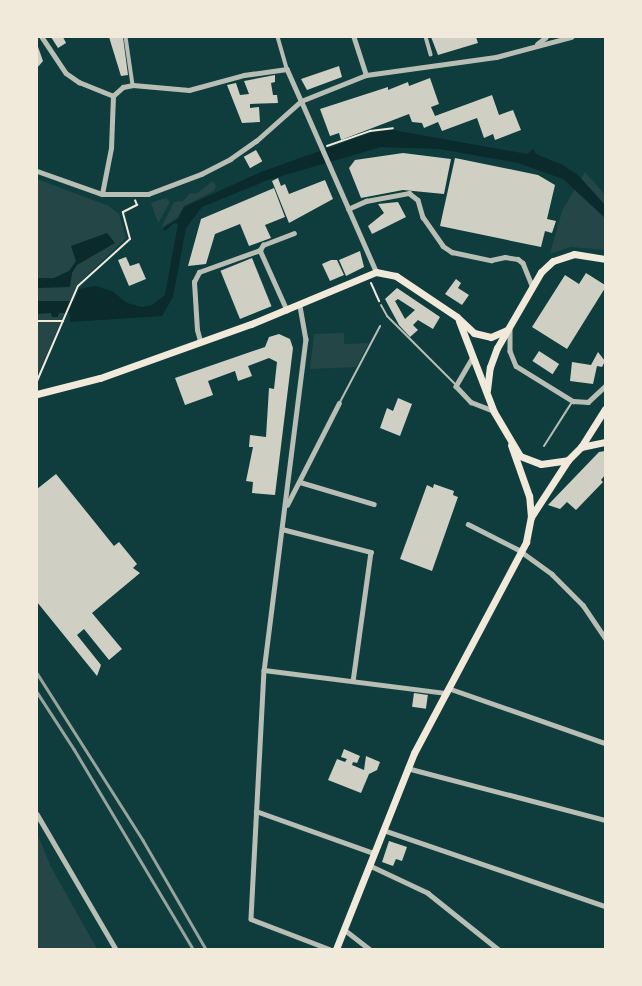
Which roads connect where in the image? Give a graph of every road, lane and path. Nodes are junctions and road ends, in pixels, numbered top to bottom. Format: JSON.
{"nodes":[{"id":1,"x":42,"y":37,"type":"edge"},
{"id":2,"x":125,"y":37,"type":"edge"},
{"id":3,"x":278,"y":37,"type":"edge"},
{"id":4,"x":354,"y":37,"type":"edge"},
{"id":5,"x":426,"y":37,"type":"edge"},
{"id":6,"x":546,"y":37,"type":"edge"},
{"id":7,"x":571,"y":37,"type":"edge"},
{"id":8,"x":535,"y":46,"type":"junction"},
{"id":9,"x":431,"y":54,"type":"dead end"},
{"id":10,"x":287,"y":69,"type":"junction"},
{"id":11,"x":366,"y":75,"type":"junction"},
{"id":12,"x":133,"y":85,"type":"junction"},
{"id":13,"x":113,"y":96,"type":"junction"},
{"id":14,"x":301,"y":101,"type":"junction"},
{"id":15,"x":393,"y":128,"type":"dead end"},
{"id":16,"x":323,"y":148,"type":"junction"},
{"id":17,"x":37,"y":171,"type":"edge"},
{"id":18,"x":102,"y":194,"type":"junction"},
{"id":19,"x":134,"y":196,"type":"junction"},
{"id":20,"x":348,"y":209,"type":"junction"},
{"id":21,"x":294,"y":233,"type":"dead end"},
{"id":22,"x":260,"y":250,"type":"junction"},
{"id":23,"x":605,"y":259,"type":"edge"},
{"id":24,"x":371,"y":273,"type":"junction"},
{"id":25,"x":532,"y":286,"type":"junction"},
{"id":26,"x":381,"y":305,"type":"joint"},
{"id":27,"x":300,"y":306,"type":"junction"},
{"id":28,"x":287,"y":311,"type":"junction"},
{"id":29,"x":457,"y":317,"type":"junction"},
{"id":30,"x":37,"y":321,"type":"edge"},
{"id":31,"x":63,"y":321,"type":"junction"},
{"id":32,"x":380,"y":326,"type":"dead end"},
{"id":33,"x":509,"y":327,"type":"junction"},
{"id":34,"x":201,"y":341,"type":"junction"},
{"id":35,"x":473,"y":357,"type":"junction"},
{"id":36,"x":37,"y":381,"type":"edge"},
{"id":37,"x":456,"y":386,"type":"junction"},
{"id":38,"x":605,"y":386,"type":"edge"},
{"id":39,"x":487,"y":392,"type":"junction"},
{"id":40,"x":37,"y":394,"type":"edge"},
{"id":41,"x":573,"y":401,"type":"junction"},
{"id":42,"x":339,"y":403,"type":"joint"},
{"id":43,"x":605,"y":409,"type":"edge"},
{"id":44,"x":493,"y":410,"type":"junction"},
{"id":45,"x":605,"y":442,"type":"edge"},
{"id":46,"x":511,"y":445,"type":"junction"},
{"id":47,"x":544,"y":446,"type":"dead end"},
{"id":48,"x":581,"y":447,"type":"junction"},
{"id":49,"x":568,"y":460,"type":"junction"},
{"id":50,"x":300,"y":482,"type":"junction"},
{"id":51,"x":374,"y":504,"type":"dead end"},
{"id":52,"x":285,"y":509,"type":"junction"},
{"id":53,"x":531,"y":517,"type":"junction"},
{"id":54,"x":468,"y":524,"type":"dead end"},
{"id":55,"x":282,"y":529,"type":"junction"},
{"id":56,"x":522,"y":553,"type":"junction"},
{"id":57,"x":605,"y":638,"type":"edge"},
{"id":58,"x":264,"y":670,"type":"junction"},
{"id":59,"x":353,"y":681,"type":"junction"},
{"id":60,"x":447,"y":691,"type":"junction"},
{"id":61,"x":605,"y":743,"type":"edge"},
{"id":62,"x":407,"y":768,"type":"junction"},
{"id":63,"x":256,"y":811,"type":"junction"},
{"id":64,"x":37,"y":814,"type":"edge"},
{"id":65,"x":605,"y":820,"type":"edge"},
{"id":66,"x":383,"y":830,"type":"junction"},
{"id":67,"x":376,"y":854,"type":"junction"},
{"id":68,"x":371,"y":866,"type":"junction"},
{"id":69,"x":605,"y":906,"type":"edge"},
{"id":70,"x":345,"y":930,"type":"junction"},
{"id":71,"x":116,"y":949,"type":"edge"},
{"id":72,"x":329,"y":949,"type":"edge"},
{"id":73,"x":336,"y":949,"type":"edge"},
{"id":74,"x":369,"y":949,"type":"edge"},
{"id":75,"x":498,"y":949,"type":"edge"}],
"edges":[{"from":1,"to":13,"type":"street"},
{"from":2,"to":12,"type":"street"},
{"from":3,"to":10,"type":"street"},
{"from":4,"to":11,"type":"street"},
{"from":5,"to":9,"type":"street"},
{"from":6,"to":8,"type":"street"},
{"from":7,"to":8,"type":"street"},
{"from":8,"to":11,"type":"street"},
{"from":10,"to":12,"type":"street"},
{"from":10,"to":14,"type":"street"},
{"from":11,"to":14,"type":"street"},
{"from":12,"to":13,"type":"street"},
{"from":13,"to":18,"type":"street"},
{"from":14,"to":16,"type":"street"},
{"from":14,"to":19,"type":"street"},
{"from":15,"to":16,"type":"path"},
{"from":16,"to":20,"type":"street"},
{"from":17,"to":18,"type":"street"},
{"from":18,"to":19,"type":"street"},
{"from":19,"to":31,"type":"path"},
{"from":20,"to":24,"type":"street"},
{"from":20,"to":25,"type":"street"},
{"from":21,"to":22,"type":"street"},
{"from":22,"to":28,"type":"street"},
{"from":22,"to":34,"type":"street"},
{"from":23,"to":25,"type":"highway"},
{"from":24,"to":26,"type":"path"},
{"from":24,"to":27,"type":"highway"},
{"from":24,"to":29,"type":"highway"},
{"from":25,"to":33,"type":"highway"},
{"from":26,"to":37,"type":"lane"},
{"from":27,"to":28,"type":"highway"},
{"from":27,"to":52,"type":"street"},
{"from":28,"to":34,"type":"highway"},
{"from":29,"to":33,"type":"highway"},
{"from":29,"to":35,"type":"highway"},
{"from":30,"to":31,"type":"path"},
{"from":31,"to":36,"type":"path"},
{"from":32,"to":42,"type":"lane"},
{"from":33,"to":39,"type":"highway"},
{"from":33,"to":41,"type":"street"},
{"from":34,"to":40,"type":"highway"},
{"from":35,"to":37,"type":"street"},
{"from":35,"to":39,"type":"highway"},
{"from":37,"to":44,"type":"street"},
{"from":38,"to":41,"type":"street"},
{"from":39,"to":44,"type":"highway"},
{"from":41,"to":47,"type":"lane"},
{"from":42,"to":50,"type":"street"},
{"from":43,"to":48,"type":"highway"},
{"from":44,"to":46,"type":"highway"},
{"from":45,"to":48,"type":"highway"},
{"from":46,"to":49,"type":"highway"},
{"from":46,"to":53,"type":"highway"},
{"from":48,"to":49,"type":"highway"},
{"from":49,"to":53,"type":"highway"},
{"from":50,"to":51,"type":"street"},
{"from":50,"to":52,"type":"street"},
{"from":52,"to":55,"type":"street"},
{"from":53,"to":56,"type":"highway"},
{"from":54,"to":56,"type":"street"},
{"from":55,"to":58,"type":"street"},
{"from":55,"to":59,"type":"street"},
{"from":56,"to":57,"type":"street"},
{"from":56,"to":60,"type":"highway"},
{"from":58,"to":59,"type":"street"},
{"from":58,"to":63,"type":"street"},
{"from":59,"to":60,"type":"street"},
{"from":60,"to":61,"type":"street"},
{"from":60,"to":62,"type":"highway"},
{"from":62,"to":65,"type":"street"},
{"from":62,"to":66,"type":"highway"},
{"from":63,"to":67,"type":"street"},
{"from":63,"to":72,"type":"street"},
{"from":64,"to":71,"type":"street"},
{"from":66,"to":67,"type":"highway"},
{"from":66,"to":69,"type":"street"},
{"from":67,"to":68,"type":"highway"},
{"from":68,"to":70,"type":"highway"},
{"from":68,"to":75,"type":"street"},
{"from":70,"to":73,"type":"highway"},
{"from":70,"to":74,"type":"street"}]}
